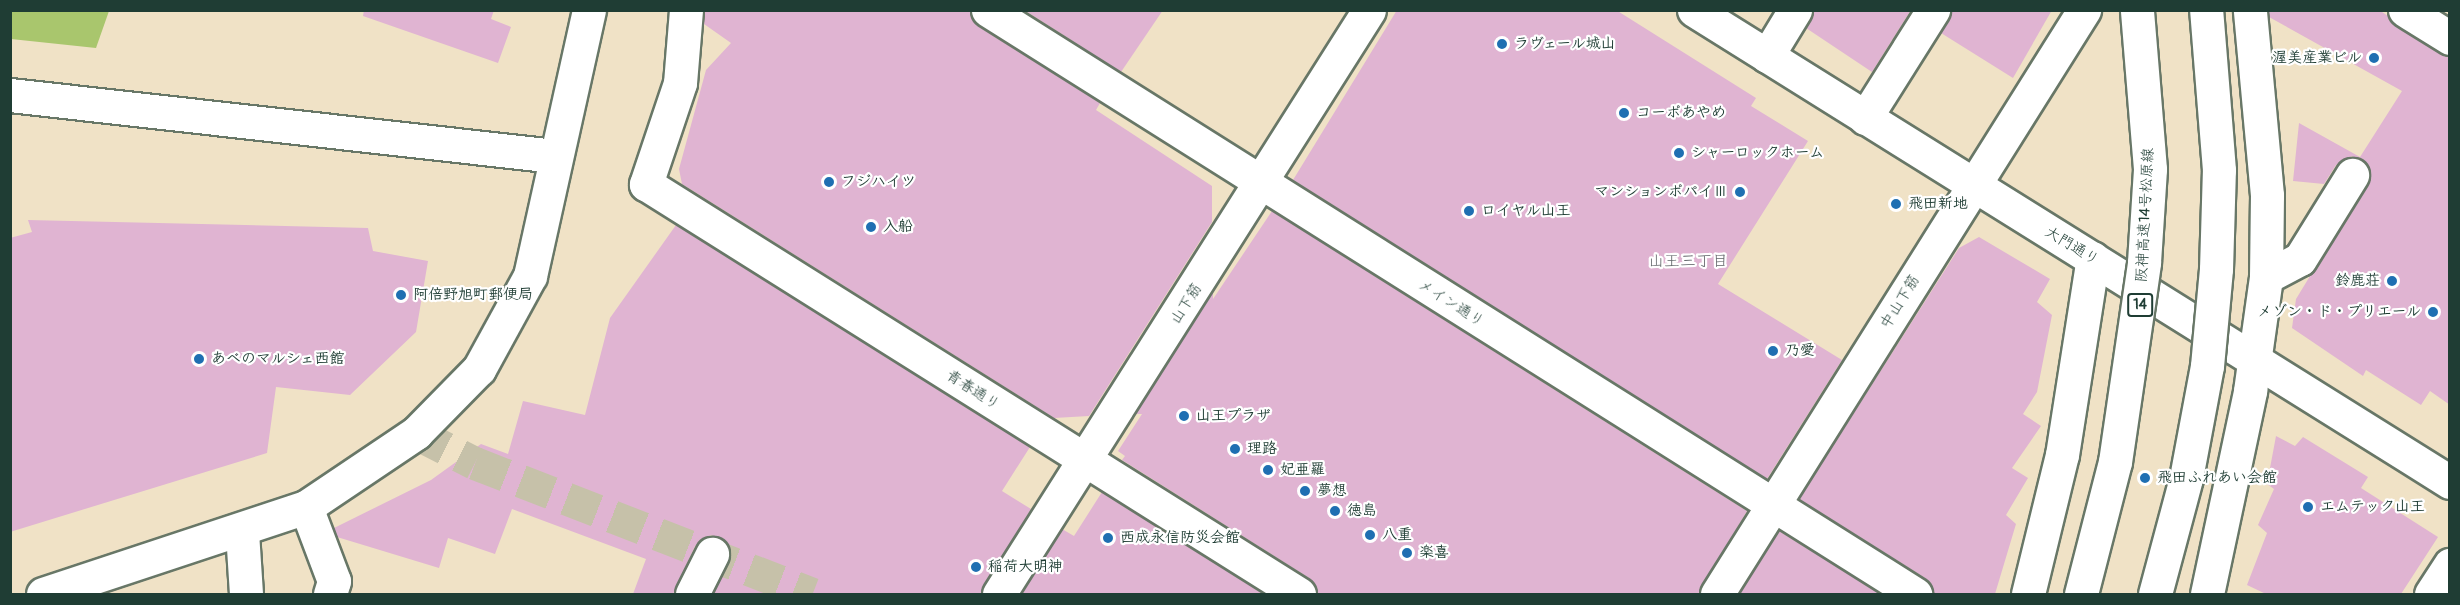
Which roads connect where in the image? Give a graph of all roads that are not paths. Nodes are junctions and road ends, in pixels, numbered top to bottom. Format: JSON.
{"nodes":[{"id":1,"x":589,"y":10,"type":"edge"},
{"id":2,"x":686,"y":10,"type":"edge"},
{"id":3,"x":988,"y":10,"type":"edge"},
{"id":4,"x":1369,"y":10,"type":"edge"},
{"id":5,"x":1694,"y":10,"type":"edge"},
{"id":6,"x":1795,"y":10,"type":"edge"},
{"id":7,"x":1933,"y":10,"type":"edge"},
{"id":8,"x":2084,"y":10,"type":"edge"},
{"id":9,"x":2137,"y":10,"type":"edge"},
{"id":10,"x":2206,"y":10,"type":"edge"},
{"id":11,"x":2250,"y":10,"type":"edge"},
{"id":12,"x":2405,"y":10,"type":"edge"},
{"id":13,"x":2450,"y":38,"type":"edge"},
{"id":14,"x":1767,"y":56,"type":"junction"},
{"id":15,"x":10,"y":95,"type":"edge"},
{"id":16,"x":1865,"y":118,"type":"junction"},
{"id":17,"x":555,"y":156,"type":"junction"},
{"id":18,"x":2352,"y":175,"type":"dead end"},
{"id":19,"x":1263,"y":183,"type":"junction"},
{"id":20,"x":1973,"y":186,"type":"junction"},
{"id":21,"x":2093,"y":258,"type":"junction"},
{"id":22,"x":2266,"y":277,"type":"junction"},
{"id":23,"x":2254,"y":364,"type":"junction"},
{"id":24,"x":1086,"y":460,"type":"junction"},
{"id":25,"x":2450,"y":482,"type":"edge"},
{"id":26,"x":1773,"y":506,"type":"junction"},
{"id":27,"x":306,"y":507,"type":"junction"},
{"id":28,"x":242,"y":532,"type":"junction"},
{"id":29,"x":712,"y":554,"type":"dead end"},
{"id":30,"x":2450,"y":565,"type":"edge"},
{"id":31,"x":339,"y":590,"type":"edge"},
{"id":32,"x":43,"y":594,"type":"edge"},
{"id":33,"x":246,"y":594,"type":"edge"},
{"id":34,"x":692,"y":594,"type":"edge"},
{"id":35,"x":999,"y":594,"type":"edge"},
{"id":36,"x":1299,"y":594,"type":"edge"},
{"id":37,"x":1717,"y":594,"type":"edge"},
{"id":38,"x":1915,"y":594,"type":"edge"},
{"id":39,"x":2028,"y":594,"type":"edge"},
{"id":40,"x":2080,"y":594,"type":"edge"},
{"id":41,"x":2156,"y":594,"type":"edge"},
{"id":42,"x":2206,"y":594,"type":"edge"},
{"id":43,"x":2431,"y":594,"type":"edge"}],
"edges":[{"from":1,"to":17,"type":"main road"},
{"from":2,"to":24,"type":"main road","name":"青春通り"},
{"from":3,"to":19,"type":"main road","name":"メイン通り"},
{"from":4,"to":19,"type":"main road","name":"山下筋"},
{"from":5,"to":14,"type":"main road","name":"大門通り"},
{"from":6,"to":14,"type":"main road"},
{"from":7,"to":16,"type":"main road"},
{"from":8,"to":20,"type":"main road","name":"中山下筋"},
{"from":9,"to":40,"type":"main road","name":"阪神高速14号松原線","number":"14","bridge":true},
{"from":10,"to":41,"type":"main road","bridge":true},
{"from":11,"to":22,"type":"main road"},
{"from":12,"to":13,"type":"main road"},
{"from":14,"to":16,"type":"main road","name":"大門通り"},
{"from":15,"to":17,"type":"main road"},
{"from":16,"to":20,"type":"main road","name":"大門通り"},
{"from":17,"to":27,"type":"main road"},
{"from":18,"to":22,"type":"main road"},
{"from":19,"to":24,"type":"main road","name":"山下筋"},
{"from":19,"to":26,"type":"main road","name":"メイン通り"},
{"from":20,"to":21,"type":"main road","name":"大門通り"},
{"from":20,"to":26,"type":"main road","name":"中山下筋"},
{"from":21,"to":23,"type":"main road","name":"大門通り"},
{"from":21,"to":39,"type":"main road"},
{"from":22,"to":23,"type":"main road"},
{"from":23,"to":25,"type":"main road","name":"大門通り"},
{"from":23,"to":42,"type":"main road"},
{"from":24,"to":35,"type":"main road","name":"山下筋"},
{"from":24,"to":36,"type":"main road","name":"青春通り"},
{"from":26,"to":37,"type":"main road","name":"中山下筋"},
{"from":26,"to":38,"type":"main road","name":"メイン通り"},
{"from":27,"to":28,"type":"main road"},
{"from":27,"to":31,"type":"main road"},
{"from":28,"to":32,"type":"main road"},
{"from":28,"to":33,"type":"main road"},
{"from":29,"to":34,"type":"main road"},
{"from":30,"to":43,"type":"main road"}]}
